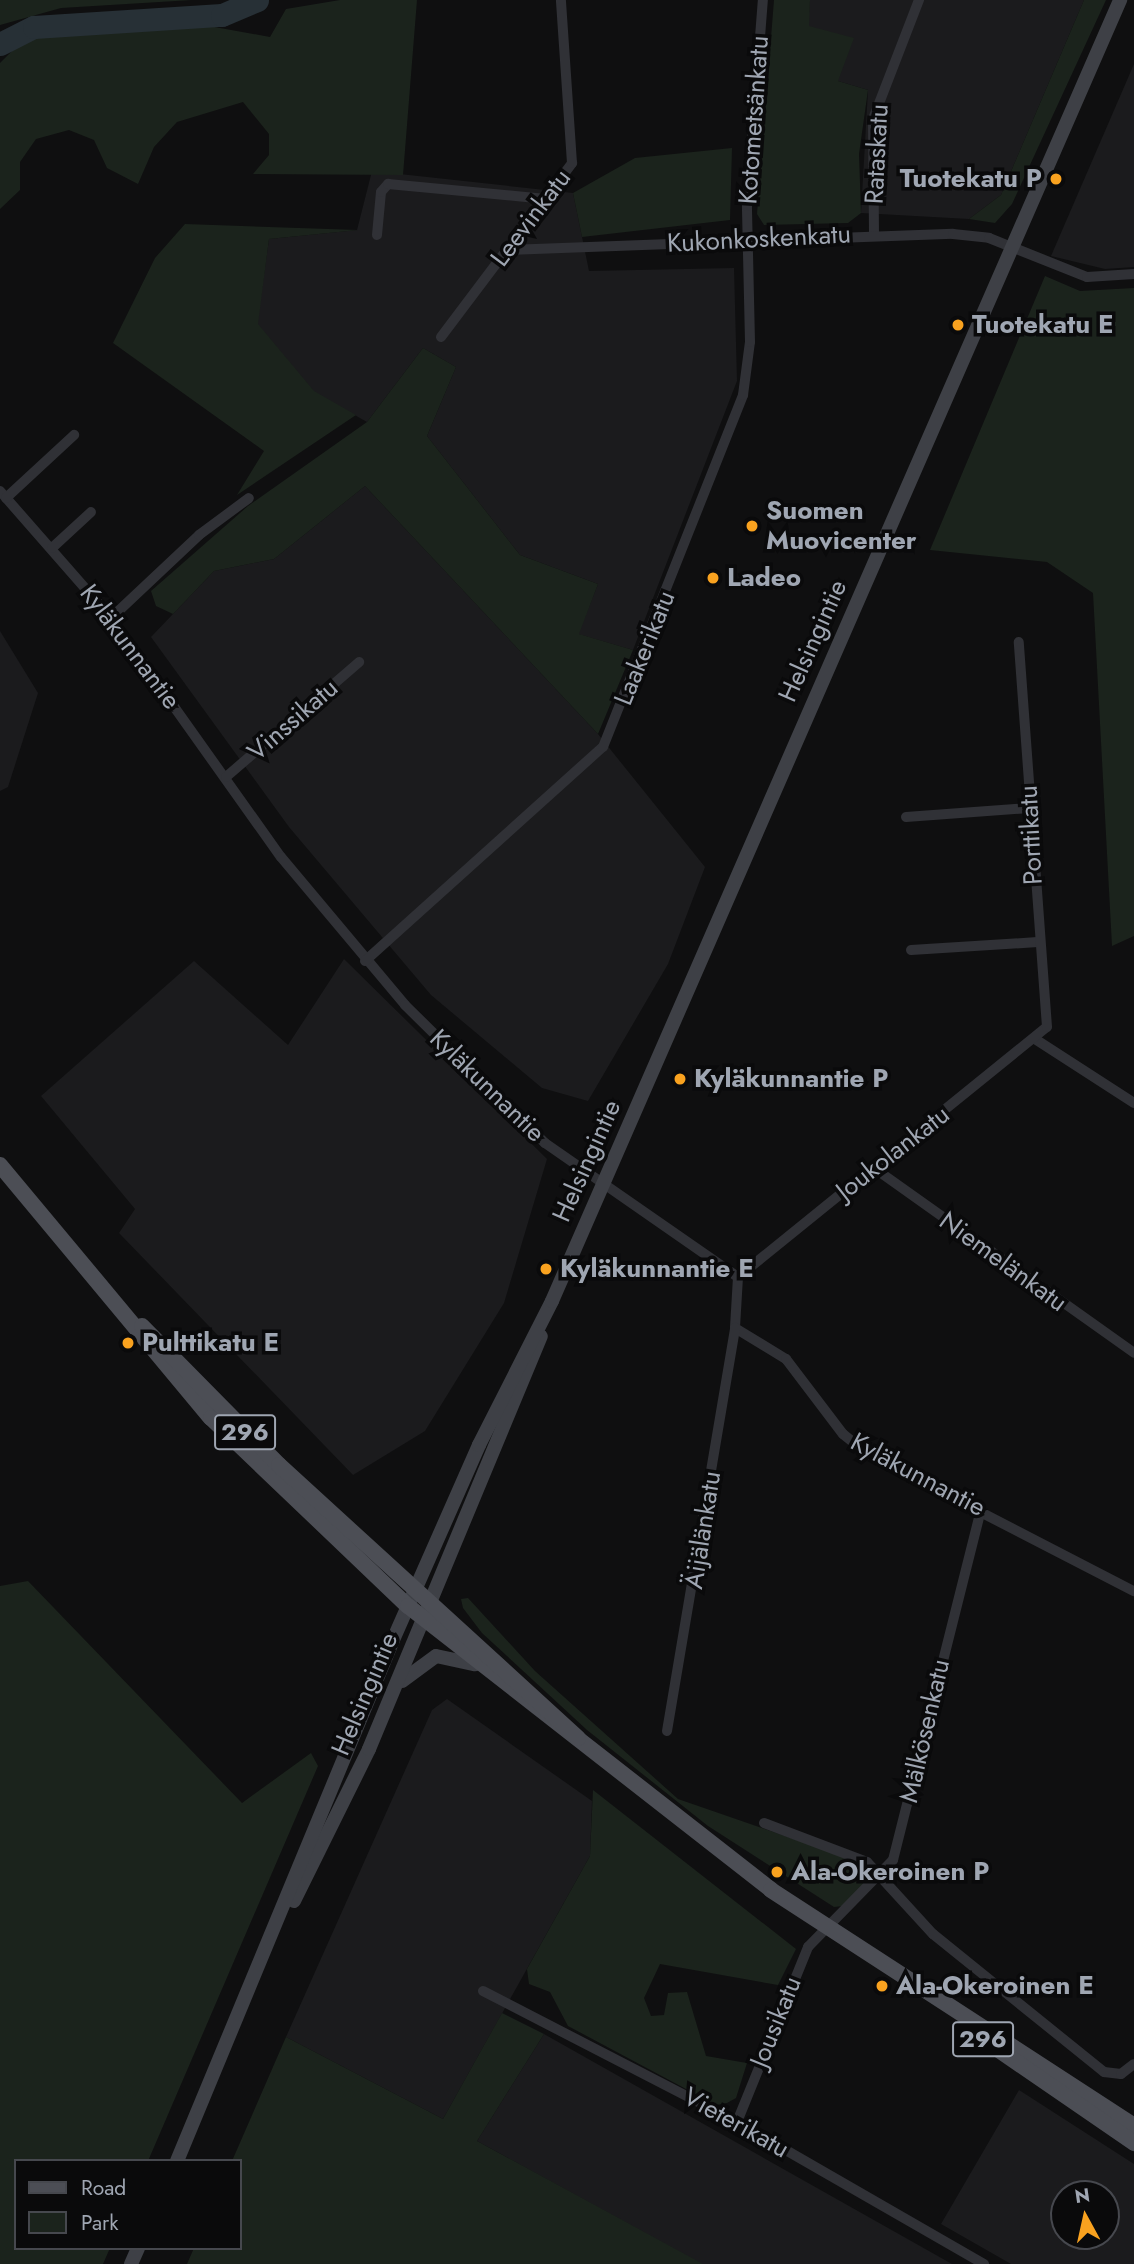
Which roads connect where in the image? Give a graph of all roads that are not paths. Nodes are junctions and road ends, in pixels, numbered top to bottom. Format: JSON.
{"nodes":[{"id":1,"x":561,"y":0,"type":"edge"},
{"id":2,"x":763,"y":0,"type":"edge"},
{"id":3,"x":919,"y":0,"type":"edge"},
{"id":4,"x":1120,"y":0,"type":"edge"},
{"id":5,"x":548,"y":199,"type":"junction"},
{"id":6,"x":874,"y":233,"type":"junction"},
{"id":7,"x":377,"y":235,"type":"dead end"},
{"id":8,"x":746,"y":239,"type":"junction"},
{"id":9,"x":1010,"y":246,"type":"junction"},
{"id":10,"x":507,"y":250,"type":"junction"},
{"id":11,"x":1134,"y":274,"type":"edge"},
{"id":12,"x":441,"y":337,"type":"dead end"},
{"id":13,"x":74,"y":435,"type":"dead end"},
{"id":14,"x":3,"y":495,"type":"edge"},
{"id":15,"x":249,"y":498,"type":"dead end"},
{"id":16,"x":91,"y":512,"type":"dead end"},
{"id":17,"x":52,"y":548,"type":"junction"},
{"id":18,"x":111,"y":618,"type":"junction"},
{"id":19,"x":1020,"y":642,"type":"dead end"},
{"id":20,"x":359,"y":662,"type":"dead end"},
{"id":21,"x":226,"y":777,"type":"junction"},
{"id":22,"x":1030,"y":808,"type":"junction"},
{"id":23,"x":906,"y":817,"type":"dead end"},
{"id":24,"x":1038,"y":942,"type":"junction"},
{"id":25,"x":911,"y":950,"type":"dead end"},
{"id":26,"x":365,"y":961,"type":"junction"},
{"id":27,"x":1047,"y":1027,"type":"joint"},
{"id":28,"x":1035,"y":1039,"type":"junction"},
{"id":29,"x":1134,"y":1103,"type":"edge"},
{"id":30,"x":0,"y":1165,"type":"edge"},
{"id":31,"x":874,"y":1168,"type":"junction"},
{"id":32,"x":603,"y":1185,"type":"junction"},
{"id":33,"x":83,"y":1265,"type":"junction"},
{"id":34,"x":738,"y":1277,"type":"junction"},
{"id":35,"x":552,"y":1301,"type":"junction"},
{"id":36,"x":735,"y":1328,"type":"junction"},
{"id":37,"x":1134,"y":1353,"type":"edge"},
{"id":38,"x":981,"y":1509,"type":"junction"},
{"id":39,"x":416,"y":1588,"type":"junction"},
{"id":40,"x":1134,"y":1591,"type":"edge"},
{"id":41,"x":432,"y":1601,"type":"junction"},
{"id":42,"x":408,"y":1606,"type":"junction"},
{"id":43,"x":424,"y":1619,"type":"junction"},
{"id":44,"x":483,"y":1668,"type":"junction"},
{"id":45,"x":388,"y":1703,"type":"junction"},
{"id":46,"x":667,"y":1731,"type":"dead end"},
{"id":47,"x":581,"y":1742,"type":"junction"},
{"id":48,"x":764,"y":1824,"type":"dead end"},
{"id":49,"x":881,"y":1875,"type":"junction"},
{"id":50,"x":829,"y":1930,"type":"junction"},
{"id":51,"x":271,"y":1943,"type":"junction"},
{"id":52,"x":483,"y":1991,"type":"dead end"},
{"id":53,"x":1134,"y":2064,"type":"edge"},
{"id":54,"x":737,"y":2122,"type":"junction"},
{"id":55,"x":1134,"y":2126,"type":"edge"},
{"id":56,"x":1134,"y":2143,"type":"edge"},
{"id":57,"x":178,"y":2159,"type":"edge"},
{"id":58,"x":984,"y":2264,"type":"edge"}],
"edges":[{"from":1,"to":5,"type":"street","name":"Leevinkatu"},
{"from":2,"to":8,"type":"street","name":"Kotometsänkatu"},
{"from":3,"to":6,"type":"street","name":"Rataskatu"},
{"from":4,"to":9,"type":"main road","name":"Helsingintie"},
{"from":5,"to":7,"type":"street"},
{"from":5,"to":10,"type":"street","name":"Leevinkatu"},
{"from":6,"to":8,"type":"street","name":"Kukonkoskenkatu"},
{"from":6,"to":9,"type":"street","name":"Kukonkoskenkatu"},
{"from":8,"to":10,"type":"street","name":"Kukonkoskenkatu"},
{"from":8,"to":26,"type":"street","name":"Laakerikatu"},
{"from":9,"to":11,"type":"street","name":"Kukonkoskenkatu"},
{"from":9,"to":32,"type":"main road","name":"Helsingintie"},
{"from":10,"to":12,"type":"street","name":"Leevinkatu"},
{"from":13,"to":14,"type":"street"},
{"from":14,"to":17,"type":"street","name":"Kyläkunnantie"},
{"from":15,"to":18,"type":"street"},
{"from":16,"to":17,"type":"street"},
{"from":17,"to":18,"type":"street","name":"Kyläkunnantie"},
{"from":18,"to":21,"type":"street","name":"Kyläkunnantie"},
{"from":19,"to":22,"type":"street","name":"Porttikatu"},
{"from":20,"to":21,"type":"street","name":"Vinssikatu"},
{"from":21,"to":26,"type":"street","name":"Kyläkunnantie"},
{"from":22,"to":23,"type":"street"},
{"from":22,"to":24,"type":"street","name":"Porttikatu"},
{"from":24,"to":25,"type":"street"},
{"from":24,"to":27,"type":"street","name":"Porttikatu"},
{"from":26,"to":32,"type":"street","name":"Kyläkunnantie"},
{"from":27,"to":28,"type":"street","name":"Joukolankatu"},
{"from":28,"to":29,"type":"street"},
{"from":28,"to":31,"type":"street","name":"Joukolankatu"},
{"from":30,"to":33,"type":"main road","number":"296"},
{"from":31,"to":34,"type":"street","name":"Joukolankatu"},
{"from":31,"to":37,"type":"street","name":"Niemelänkatu"},
{"from":32,"to":34,"type":"street","name":"Kyläkunnantie"},
{"from":32,"to":35,"type":"main road","name":"Helsingintie"},
{"from":33,"to":39,"type":"main road","number":"296"},
{"from":33,"to":42,"type":"main road","number":"296"},
{"from":34,"to":36,"type":"street"},
{"from":35,"to":39,"type":"main road","name":"Helsingintie"},
{"from":35,"to":41,"type":"main road","name":"Helsingintie"},
{"from":36,"to":38,"type":"street","name":"Kyläkunnantie"},
{"from":36,"to":46,"type":"street","name":"Äijälänkatu"},
{"from":38,"to":40,"type":"street","name":"Kyläkunnantie"},
{"from":38,"to":49,"type":"street","name":"Mälkösenkatu"},
{"from":39,"to":41,"type":"main road","number":"296"},
{"from":39,"to":42,"type":"main road","name":"Helsingintie"},
{"from":41,"to":43,"type":"main road","name":"Helsingintie"},
{"from":41,"to":47,"type":"main road","number":"296"},
{"from":42,"to":43,"type":"main road","number":"296"},
{"from":42,"to":51,"type":"main road","name":"Helsingintie"},
{"from":43,"to":44,"type":"main road","number":"296"},
{"from":43,"to":45,"type":"main road","name":"Helsingintie"},
{"from":44,"to":45,"type":"main road"},
{"from":44,"to":47,"type":"main road","number":"296"},
{"from":45,"to":51,"type":"main road","name":"Helsingintie"},
{"from":47,"to":50,"type":"main road","number":"296"},
{"from":48,"to":49,"type":"street"},
{"from":49,"to":50,"type":"street","name":"Mälkösenkatu"},
{"from":49,"to":53,"type":"street"},
{"from":50,"to":54,"type":"street","name":"Jousikatu"},
{"from":50,"to":55,"type":"main road","number":"296"},
{"from":50,"to":56,"type":"main road","number":"296"},
{"from":51,"to":57,"type":"main road","name":"Helsingintie"},
{"from":52,"to":54,"type":"street","name":"Vieterikatu"},
{"from":54,"to":58,"type":"street","name":"Vieterikatu"}]}
